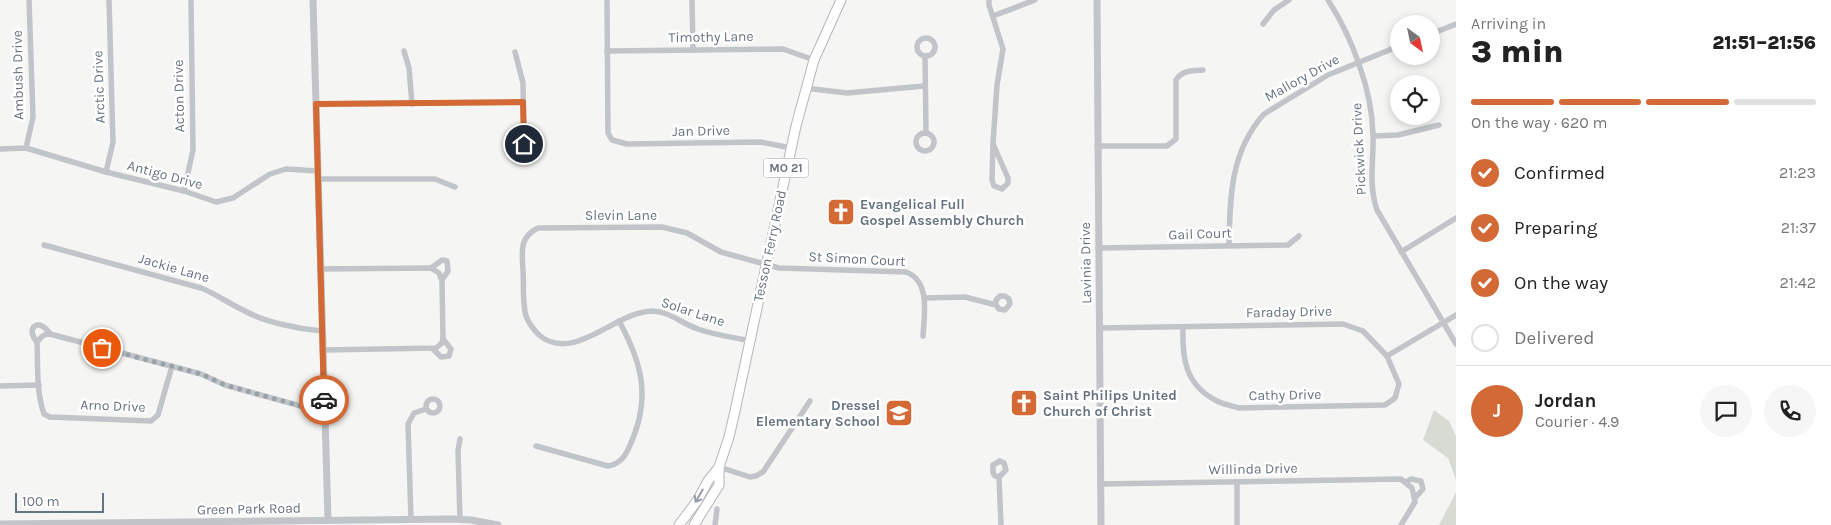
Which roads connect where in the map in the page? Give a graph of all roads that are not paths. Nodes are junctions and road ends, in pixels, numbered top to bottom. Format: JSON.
{"nodes":[{"id":1,"x":28,"y":0,"type":"edge"},
{"id":2,"x":109,"y":0,"type":"edge"},
{"id":3,"x":191,"y":0,"type":"edge"},
{"id":4,"x":313,"y":0,"type":"edge"},
{"id":5,"x":607,"y":0,"type":"edge"},
{"id":6,"x":692,"y":0,"type":"edge"},
{"id":7,"x":841,"y":0,"type":"edge"},
{"id":8,"x":989,"y":0,"type":"edge"},
{"id":9,"x":1035,"y":0,"type":"edge"},
{"id":10,"x":1097,"y":0,"type":"edge"},
{"id":11,"x":1289,"y":0,"type":"edge"},
{"id":12,"x":1328,"y":0,"type":"edge"},
{"id":13,"x":993,"y":16,"type":"junction"},
{"id":14,"x":1263,"y":24,"type":"dead end"},
{"id":15,"x":1456,"y":24,"type":"edge"},
{"id":16,"x":1440,"y":30,"type":"edge"},
{"id":17,"x":692,"y":50,"type":"junction"},
{"id":18,"x":1390,"y":50,"type":"edge"},
{"id":19,"x":607,"y":51,"type":"junction"},
{"id":20,"x":404,"y":52,"type":"dead end"},
{"id":21,"x":515,"y":52,"type":"dead end"},
{"id":22,"x":925,"y":56,"type":"dead end"},
{"id":23,"x":814,"y":60,"type":"junction"},
{"id":24,"x":1358,"y":62,"type":"junction"},
{"id":25,"x":1204,"y":70,"type":"dead end"},
{"id":26,"x":924,"y":86,"type":"junction"},
{"id":27,"x":806,"y":88,"type":"junction"},
{"id":28,"x":523,"y":102,"type":"junction"},
{"id":29,"x":316,"y":104,"type":"junction"},
{"id":30,"x":412,"y":104,"type":"junction"},
{"id":31,"x":1439,"y":126,"type":"dead end"},
{"id":32,"x":926,"y":133,"type":"dead end"},
{"id":33,"x":1374,"y":136,"type":"junction"},
{"id":34,"x":524,"y":144,"type":"dead end"},
{"id":35,"x":993,"y":144,"type":"junction"},
{"id":36,"x":1097,"y":146,"type":"junction"},
{"id":37,"x":26,"y":148,"type":"junction"},
{"id":38,"x":791,"y":148,"type":"junction"},
{"id":39,"x":0,"y":149,"type":"edge"},
{"id":40,"x":106,"y":172,"type":"junction"},
{"id":41,"x":318,"y":175,"type":"junction"},
{"id":42,"x":456,"y":187,"type":"dead end"},
{"id":43,"x":184,"y":191,"type":"junction"},
{"id":44,"x":1456,"y":218,"type":"edge"},
{"id":45,"x":1299,"y":236,"type":"dead end"},
{"id":46,"x":44,"y":245,"type":"dead end"},
{"id":47,"x":1229,"y":245,"type":"junction"},
{"id":48,"x":1098,"y":248,"type":"junction"},
{"id":49,"x":1401,"y":252,"type":"junction"},
{"id":50,"x":766,"y":264,"type":"junction"},
{"id":51,"x":431,"y":268,"type":"junction"},
{"id":52,"x":320,"y":269,"type":"junction"},
{"id":53,"x":441,"y":277,"type":"junction"},
{"id":54,"x":924,"y":298,"type":"junction"},
{"id":55,"x":996,"y":305,"type":"dead end"},
{"id":56,"x":1456,"y":315,"type":"edge"},
{"id":57,"x":619,"y":321,"type":"junction"},
{"id":58,"x":1444,"y":323,"type":"junction"},
{"id":59,"x":1183,"y":327,"type":"junction"},
{"id":60,"x":1099,"y":328,"type":"junction"},
{"id":61,"x":322,"y":331,"type":"junction"},
{"id":62,"x":50,"y":334,"type":"junction"},
{"id":63,"x":923,"y":336,"type":"dead end"},
{"id":64,"x":443,"y":339,"type":"junction"},
{"id":65,"x":546,"y":340,"type":"joint"},
{"id":66,"x":750,"y":341,"type":"junction"},
{"id":67,"x":38,"y":342,"type":"junction"},
{"id":68,"x":1456,"y":344,"type":"edge"},
{"id":69,"x":436,"y":347,"type":"junction"},
{"id":70,"x":323,"y":350,"type":"junction"},
{"id":71,"x":1387,"y":356,"type":"junction"},
{"id":72,"x":172,"y":366,"type":"junction"},
{"id":73,"x":39,"y":385,"type":"junction"},
{"id":74,"x":0,"y":386,"type":"edge"},
{"id":75,"x":810,"y":401,"type":"dead end"},
{"id":76,"x":426,"y":408,"type":"dead end"},
{"id":77,"x":325,"y":409,"type":"junction"},
{"id":78,"x":460,"y":439,"type":"dead end"},
{"id":79,"x":536,"y":446,"type":"dead end"},
{"id":80,"x":720,"y":467,"type":"junction"},
{"id":81,"x":1000,"y":477,"type":"dead end"},
{"id":82,"x":1237,"y":482,"type":"junction"},
{"id":83,"x":1406,"y":482,"type":"junction"},
{"id":84,"x":1100,"y":484,"type":"junction"},
{"id":85,"x":1415,"y":498,"type":"junction"},
{"id":86,"x":717,"y":508,"type":"dead end"},
{"id":87,"x":411,"y":519,"type":"junction"},
{"id":88,"x":460,"y":519,"type":"junction"},
{"id":89,"x":328,"y":520,"type":"junction"},
{"id":90,"x":0,"y":524,"type":"edge"},
{"id":91,"x":159,"y":524,"type":"edge"},
{"id":92,"x":177,"y":524,"type":"edge"},
{"id":93,"x":498,"y":525,"type":"edge"},
{"id":94,"x":679,"y":525,"type":"edge"},
{"id":95,"x":694,"y":525,"type":"edge"},
{"id":96,"x":715,"y":525,"type":"edge"},
{"id":97,"x":1000,"y":525,"type":"edge"},
{"id":98,"x":1101,"y":525,"type":"edge"},
{"id":99,"x":1237,"y":525,"type":"edge"},
{"id":100,"x":1401,"y":525,"type":"edge"}],
"edges":[{"from":1,"to":37,"type":"street","name":"Ambush Drive"},
{"from":2,"to":40,"type":"street","name":"Arctic Drive"},
{"from":3,"to":43,"type":"street","name":"Acton Drive"},
{"from":4,"to":29,"type":"street"},
{"from":5,"to":19,"type":"street"},
{"from":6,"to":17,"type":"street"},
{"from":7,"to":23,"type":"main road","name":"Tesson Ferry Road","number":"MO 21"},
{"from":8,"to":13,"type":"street"},
{"from":9,"to":13,"type":"street"},
{"from":10,"to":36,"type":"street","name":"Lavinia Drive"},
{"from":11,"to":14,"type":"street"},
{"from":12,"to":24,"type":"street","name":"Pickwick Drive"},
{"from":13,"to":35,"type":"street"},
{"from":15,"to":16,"type":"street"},
{"from":17,"to":19,"type":"street","name":"Timothy Lane"},
{"from":17,"to":23,"type":"street","name":"Timothy Lane"},
{"from":18,"to":24,"type":"street","name":"Mallory Drive"},
{"from":19,"to":38,"type":"street","name":"Jan Drive"},
{"from":20,"to":30,"type":"street"},
{"from":21,"to":28,"type":"street"},
{"from":22,"to":26,"type":"street"},
{"from":23,"to":27,"type":"main road","name":"Tesson Ferry Road","number":"MO 21"},
{"from":24,"to":33,"type":"street","name":"Pickwick Drive"},
{"from":24,"to":47,"type":"street","name":"Mallory Drive"},
{"from":25,"to":36,"type":"street"},
{"from":26,"to":27,"type":"street"},
{"from":26,"to":32,"type":"street"},
{"from":27,"to":38,"type":"main road","name":"Tesson Ferry Road","number":"MO 21"},
{"from":28,"to":30,"type":"street"},
{"from":28,"to":34,"type":"street"},
{"from":29,"to":30,"type":"street"},
{"from":29,"to":41,"type":"street"},
{"from":31,"to":33,"type":"street"},
{"from":33,"to":49,"type":"street","name":"Pickwick Drive"},
{"from":35,"to":35,"type":"street"},
{"from":36,"to":48,"type":"street","name":"Lavinia Drive"},
{"from":37,"to":39,"type":"street","name":"Antigo Drive"},
{"from":37,"to":40,"type":"street","name":"Antigo Drive"},
{"from":38,"to":50,"type":"main road","name":"Tesson Ferry Road","number":"MO 21"},
{"from":40,"to":43,"type":"street","name":"Antigo Drive"},
{"from":41,"to":42,"type":"street","name":"Antigo Drive"},
{"from":41,"to":43,"type":"street","name":"Antigo Drive"},
{"from":41,"to":52,"type":"street"},
{"from":44,"to":49,"type":"street"},
{"from":45,"to":47,"type":"street","name":"Gail Court"},
{"from":46,"to":61,"type":"street","name":"Jackie Lane"},
{"from":47,"to":48,"type":"street","name":"Gail Court"},
{"from":48,"to":60,"type":"street","name":"Lavinia Drive"},
{"from":49,"to":58,"type":"street","name":"Pickwick Drive"},
{"from":50,"to":54,"type":"street","name":"St Simon Court"},
{"from":50,"to":65,"type":"street","name":"Slevin Lane"},
{"from":50,"to":66,"type":"main road","name":"Tesson Ferry Road","number":"MO 21"},
{"from":51,"to":52,"type":"street"},
{"from":51,"to":53,"type":"street"},
{"from":51,"to":53,"type":"street"},
{"from":52,"to":61,"type":"street"},
{"from":53,"to":64,"type":"street"},
{"from":54,"to":55,"type":"street"},
{"from":54,"to":63,"type":"street","name":"St Simon Court"},
{"from":56,"to":58,"type":"street"},
{"from":57,"to":65,"type":"street","name":"Solar Lane"},
{"from":57,"to":66,"type":"street","name":"Solar Lane"},
{"from":57,"to":79,"type":"street"},
{"from":58,"to":68,"type":"street","name":"Pickwick Drive"},
{"from":58,"to":71,"type":"street"},
{"from":59,"to":60,"type":"street","name":"Faraday Drive"},
{"from":59,"to":71,"type":"street","name":"Faraday Drive"},
{"from":59,"to":71,"type":"street","name":"Cathy Drive"},
{"from":60,"to":84,"type":"street","name":"Lavinia Drive"},
{"from":61,"to":70,"type":"street"},
{"from":62,"to":67,"type":"street"},
{"from":62,"to":67,"type":"street"},
{"from":62,"to":72,"type":"street"},
{"from":64,"to":69,"type":"street"},
{"from":64,"to":69,"type":"street"},
{"from":66,"to":80,"type":"main road","name":"Tesson Ferry Road","number":"MO 21"},
{"from":67,"to":73,"type":"street"},
{"from":69,"to":70,"type":"street"},
{"from":70,"to":77,"type":"street"},
{"from":72,"to":73,"type":"street","name":"Arno Drive"},
{"from":72,"to":77,"type":"street"},
{"from":73,"to":74,"type":"street"},
{"from":75,"to":80,"type":"street"},
{"from":76,"to":87,"type":"street"},
{"from":77,"to":89,"type":"street"},
{"from":78,"to":88,"type":"street"},
{"from":80,"to":94,"type":"main road","name":"Tesson Ferry Road","number":"MO 21","one_way":true},
{"from":80,"to":95,"type":"main road","name":"Tesson Ferry Road","number":"MO 21"},
{"from":81,"to":97,"type":"street"},
{"from":82,"to":83,"type":"street","name":"Willinda Drive"},
{"from":82,"to":84,"type":"street","name":"Willinda Drive"},
{"from":82,"to":99,"type":"street"},
{"from":83,"to":85,"type":"street"},
{"from":83,"to":85,"type":"street","name":"Willinda Drive"},
{"from":84,"to":98,"type":"street","name":"Lavinia Drive"},
{"from":85,"to":100,"type":"street"},
{"from":86,"to":96,"type":"street"},
{"from":87,"to":88,"type":"street","name":"Green Park Road"},
{"from":87,"to":89,"type":"street","name":"Green Park Road"},
{"from":88,"to":93,"type":"street","name":"Green Park Road"},
{"from":89,"to":92,"type":"street","name":"Green Park Road"},
{"from":90,"to":91,"type":"street","name":"Green Park Road"},
{"from":91,"to":92,"type":"street","name":"Green Park Road"}]}
